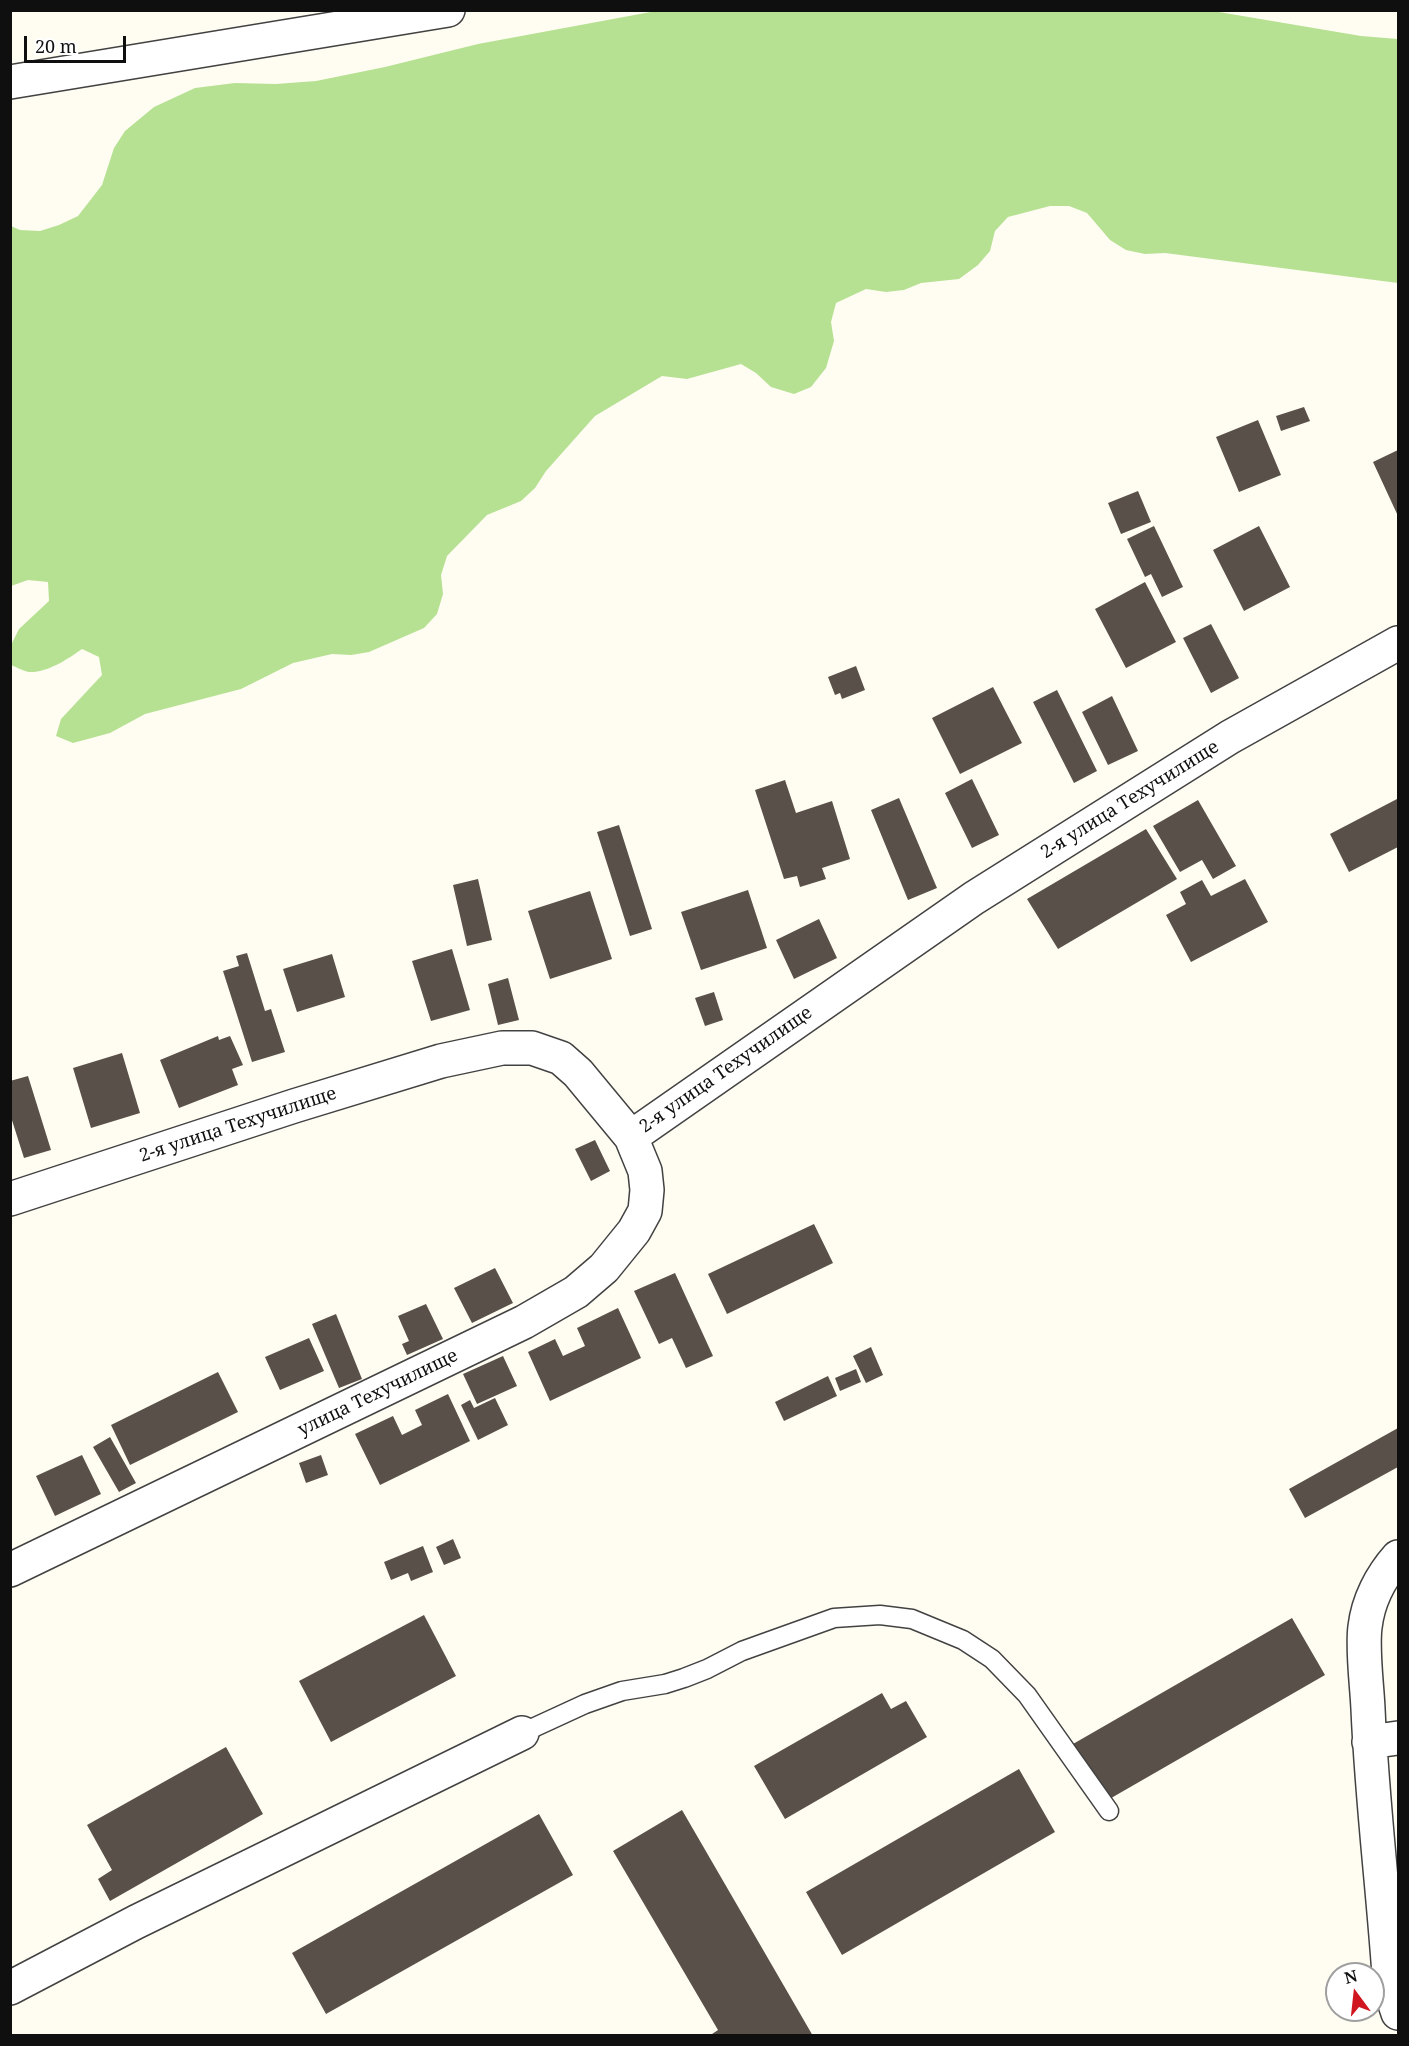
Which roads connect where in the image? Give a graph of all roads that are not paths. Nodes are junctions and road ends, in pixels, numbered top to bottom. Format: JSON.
{"nodes":[{"id":1,"x":448,"y":10,"type":"edge"},
{"id":2,"x":10,"y":82,"type":"edge"},
{"id":3,"x":1398,"y":643,"type":"edge"},
{"id":4,"x":631,"y":1137,"type":"junction"},
{"id":5,"x":10,"y":1199,"type":"edge"},
{"id":6,"x":1398,"y":1557,"type":"edge"},
{"id":7,"x":10,"y":1570,"type":"edge"},
{"id":8,"x":522,"y":1733,"type":"joint"},
{"id":9,"x":1384,"y":1740,"type":"edge"},
{"id":10,"x":1109,"y":1811,"type":"dead end"},
{"id":11,"x":10,"y":1988,"type":"edge"},
{"id":12,"x":1398,"y":2013,"type":"edge"}],
"edges":[{"from":1,"to":2,"type":"street"},
{"from":3,"to":4,"type":"street","name":"2-я улица Техучилище"},
{"from":4,"to":5,"type":"street","name":"2-я улица Техучилище"},
{"from":4,"to":7,"type":"street","name":"улица Техучилище"},
{"from":6,"to":9,"type":"street"},
{"from":8,"to":10,"type":"lane"},
{"from":8,"to":11,"type":"street"},
{"from":9,"to":12,"type":"street"}]}
